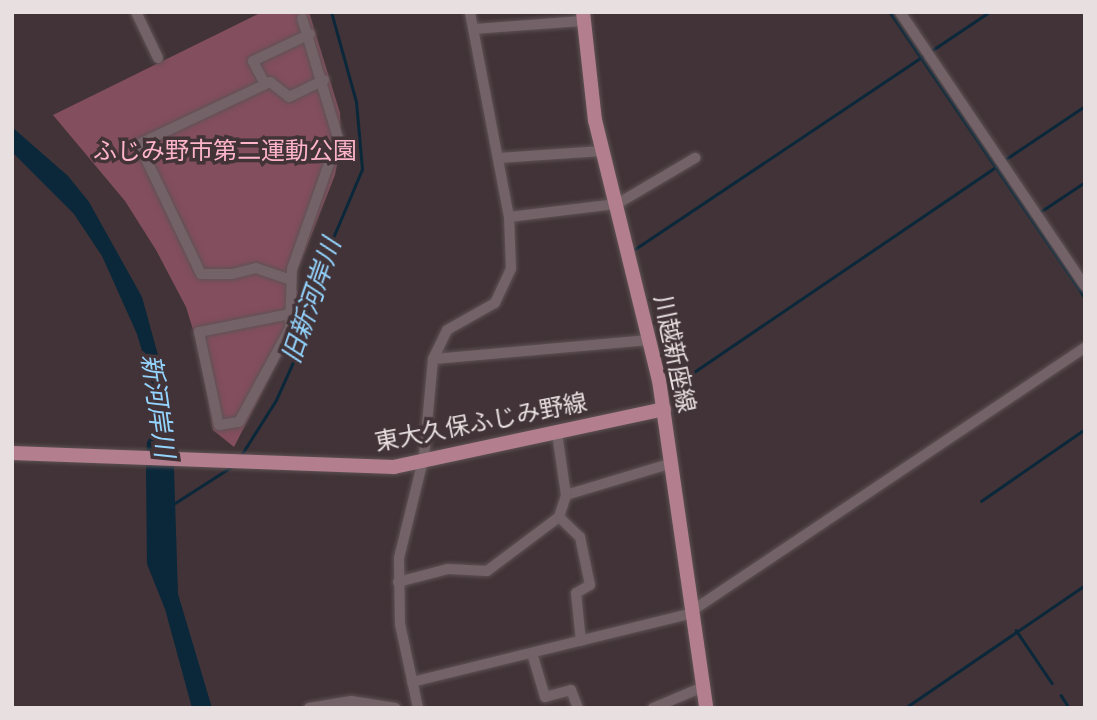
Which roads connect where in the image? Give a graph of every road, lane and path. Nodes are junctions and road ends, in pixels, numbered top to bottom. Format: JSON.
{"nodes":[{"id":1,"x":136,"y":12,"type":"edge"},
{"id":2,"x":470,"y":12,"type":"edge"},
{"id":3,"x":900,"y":12,"type":"edge"},
{"id":4,"x":583,"y":17,"type":"edge"},
{"id":5,"x":302,"y":18,"type":"dead end"},
{"id":6,"x":474,"y":29,"type":"junction"},
{"id":7,"x":310,"y":34,"type":"junction"},
{"id":8,"x":158,"y":58,"type":"dead end"},
{"id":9,"x":324,"y":80,"type":"junction"},
{"id":10,"x":265,"y":84,"type":"junction"},
{"id":11,"x":603,"y":151,"type":"junction"},
{"id":12,"x":499,"y":158,"type":"junction"},
{"id":13,"x":695,"y":158,"type":"dead end"},
{"id":14,"x":617,"y":204,"type":"junction"},
{"id":15,"x":509,"y":217,"type":"junction"},
{"id":16,"x":290,"y":280,"type":"junction"},
{"id":17,"x":1085,"y":286,"type":"edge"},
{"id":18,"x":290,"y":314,"type":"junction"},
{"id":19,"x":650,"y":340,"type":"junction"},
{"id":20,"x":1085,"y":348,"type":"edge"},
{"id":21,"x":433,"y":359,"type":"junction"},
{"id":22,"x":664,"y":409,"type":"junction"},
{"id":23,"x":557,"y":433,"type":"junction"},
{"id":24,"x":12,"y":453,"type":"edge"},
{"id":25,"x":423,"y":463,"type":"junction"},
{"id":26,"x":672,"y":463,"type":"junction"},
{"id":27,"x":566,"y":495,"type":"junction"},
{"id":28,"x":559,"y":517,"type":"junction"},
{"id":29,"x":398,"y":582,"type":"junction"},
{"id":30,"x":693,"y":612,"type":"junction"},
{"id":31,"x":581,"y":640,"type":"junction"},
{"id":32,"x":532,"y":653,"type":"junction"},
{"id":33,"x":412,"y":682,"type":"junction"},
{"id":34,"x":703,"y":687,"type":"junction"},
{"id":35,"x":309,"y":708,"type":"edge"},
{"id":36,"x":395,"y":708,"type":"edge"},
{"id":37,"x":418,"y":708,"type":"edge"},
{"id":38,"x":578,"y":708,"type":"edge"},
{"id":39,"x":653,"y":708,"type":"edge"},
{"id":40,"x":706,"y":708,"type":"edge"}],
"edges":[{"from":1,"to":8,"type":"street"},
{"from":2,"to":6,"type":"street"},
{"from":3,"to":17,"type":"street"},
{"from":4,"to":6,"type":"street"},
{"from":4,"to":11,"type":"main road","name":"川越新座線"},
{"from":5,"to":7,"type":"street"},
{"from":6,"to":12,"type":"street"},
{"from":7,"to":9,"type":"street"},
{"from":7,"to":10,"type":"street"},
{"from":9,"to":10,"type":"street"},
{"from":9,"to":16,"type":"street"},
{"from":10,"to":16,"type":"street"},
{"from":11,"to":12,"type":"street"},
{"from":11,"to":14,"type":"main road","name":"川越新座線"},
{"from":12,"to":15,"type":"street"},
{"from":13,"to":14,"type":"street"},
{"from":14,"to":15,"type":"street"},
{"from":14,"to":19,"type":"main road","name":"川越新座線"},
{"from":15,"to":21,"type":"street"},
{"from":16,"to":18,"type":"street"},
{"from":18,"to":18,"type":"street"},
{"from":19,"to":21,"type":"street"},
{"from":19,"to":22,"type":"main road","name":"川越新座線"},
{"from":20,"to":30,"type":"street"},
{"from":21,"to":25,"type":"street"},
{"from":22,"to":23,"type":"main road","name":"東大久保ふじみ野線"},
{"from":22,"to":26,"type":"main road","name":"川越新座線"},
{"from":23,"to":25,"type":"main road","name":"東大久保ふじみ野線"},
{"from":23,"to":27,"type":"street"},
{"from":24,"to":25,"type":"main road","name":"東大久保ふじみ野線"},
{"from":25,"to":29,"type":"street"},
{"from":26,"to":27,"type":"street"},
{"from":26,"to":30,"type":"main road","name":"川越新座線"},
{"from":27,"to":28,"type":"street"},
{"from":28,"to":29,"type":"street"},
{"from":28,"to":31,"type":"street"},
{"from":29,"to":33,"type":"street"},
{"from":30,"to":31,"type":"street"},
{"from":30,"to":34,"type":"main road","name":"川越新座線"},
{"from":31,"to":32,"type":"street"},
{"from":32,"to":33,"type":"street"},
{"from":32,"to":38,"type":"street"},
{"from":33,"to":37,"type":"street"},
{"from":34,"to":39,"type":"street"},
{"from":34,"to":40,"type":"main road","name":"川越新座線"},
{"from":35,"to":36,"type":"street"}]}
